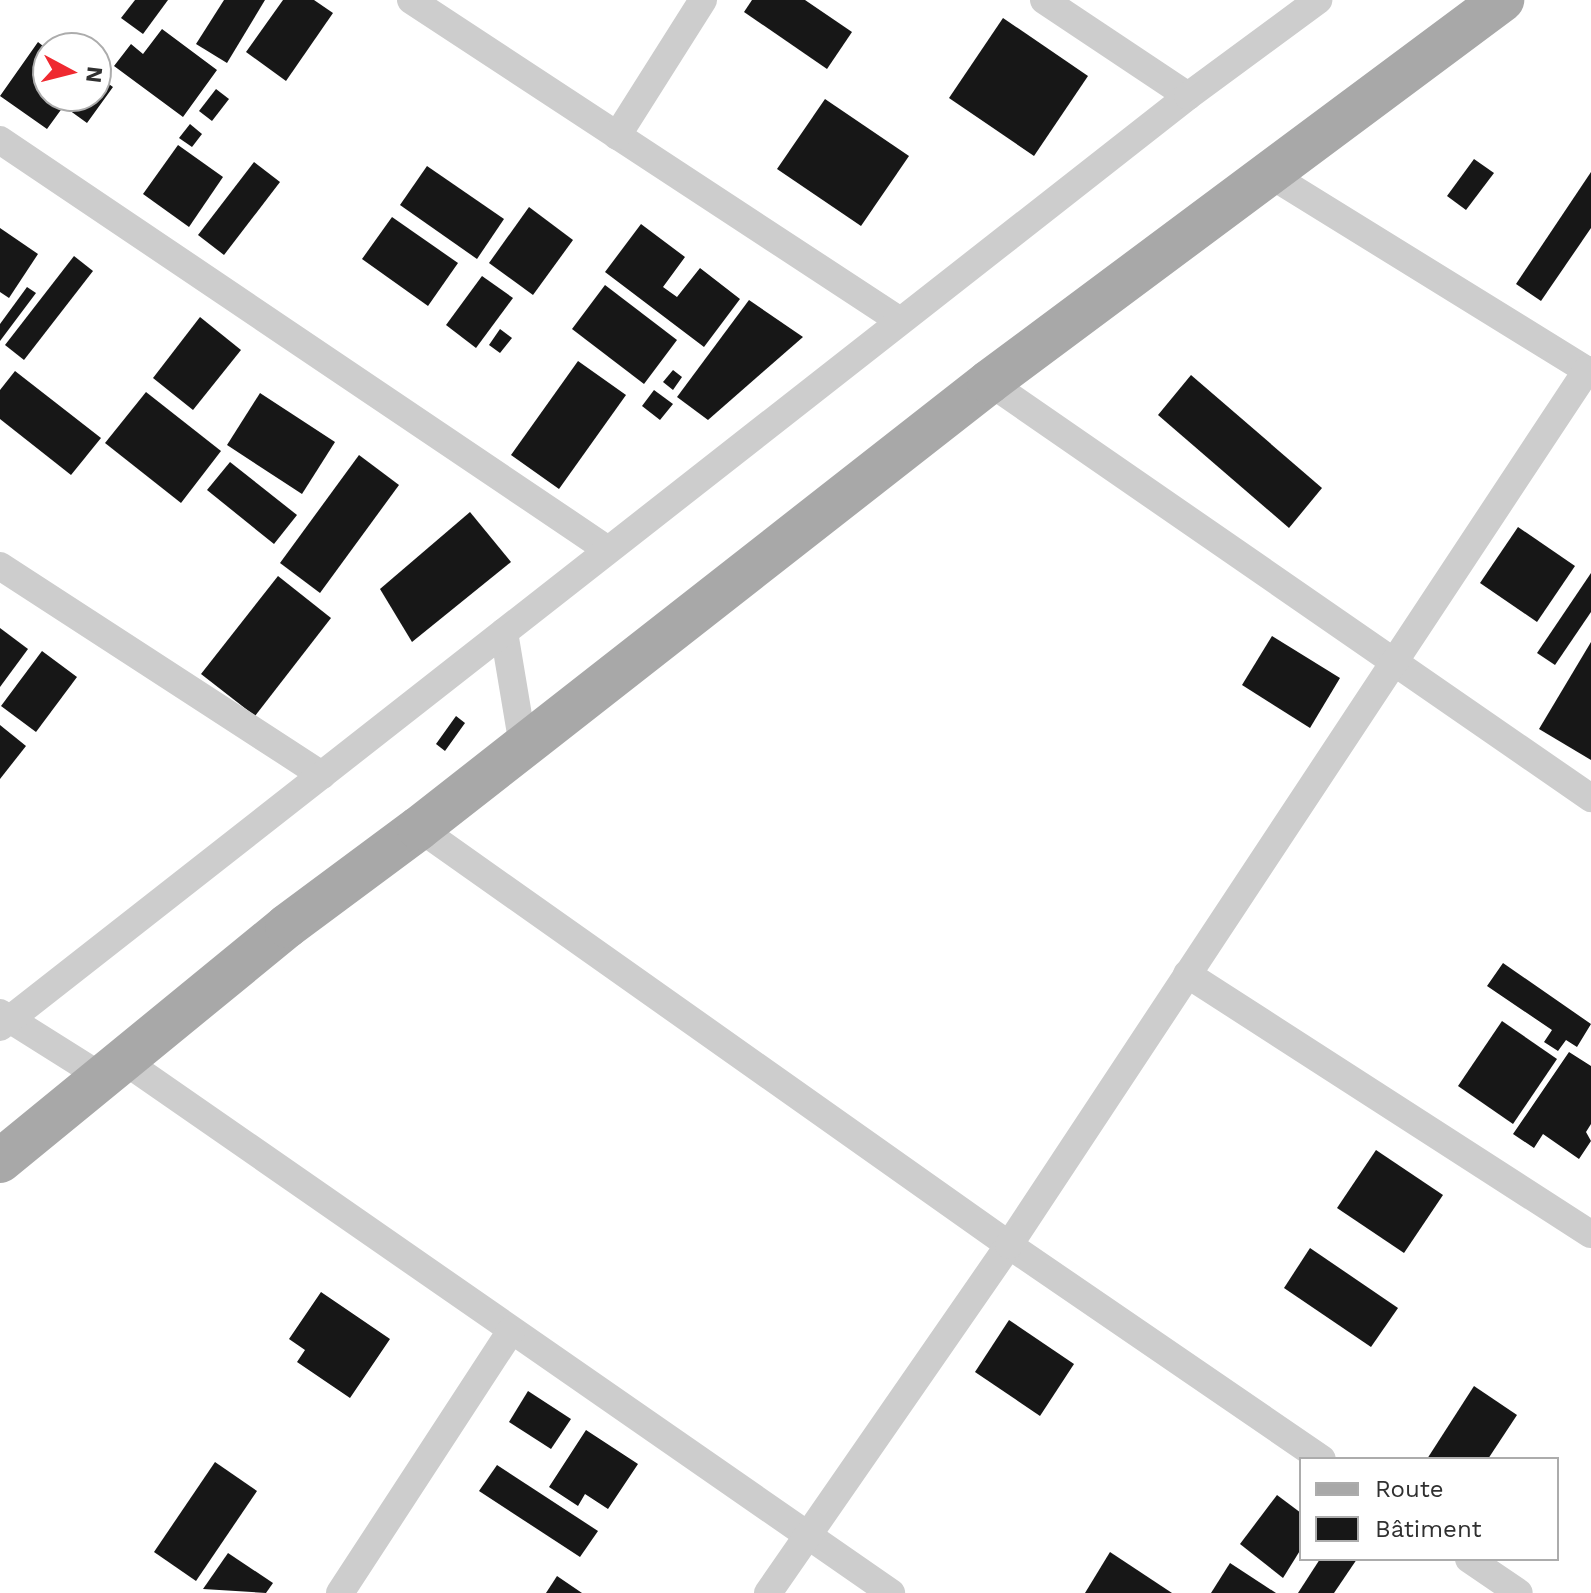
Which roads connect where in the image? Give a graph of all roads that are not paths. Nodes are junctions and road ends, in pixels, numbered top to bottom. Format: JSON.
{"nodes":[{"id":1,"x":411,"y":0,"type":"edge"},
{"id":2,"x":703,"y":0,"type":"edge"},
{"id":3,"x":1044,"y":0,"type":"edge"},
{"id":4,"x":1318,"y":0,"type":"edge"},
{"id":5,"x":1502,"y":0,"type":"edge"},
{"id":6,"x":1188,"y":96,"type":"junction"},
{"id":7,"x":617,"y":136,"type":"junction"},
{"id":8,"x":0,"y":140,"type":"edge"},
{"id":9,"x":1269,"y":174,"type":"junction"},
{"id":10,"x":900,"y":321,"type":"junction"},
{"id":11,"x":1589,"y":371,"type":"edge"},
{"id":12,"x":989,"y":382,"type":"junction"},
{"id":13,"x":608,"y":550,"type":"junction"},
{"id":14,"x":0,"y":566,"type":"edge"},
{"id":15,"x":504,"y":632,"type":"junction"},
{"id":16,"x":1394,"y":660,"type":"junction"},
{"id":17,"x":523,"y":745,"type":"junction"},
{"id":18,"x":322,"y":775,"type":"junction"},
{"id":19,"x":1591,"y":798,"type":"edge"},
{"id":20,"x":419,"y":828,"type":"junction"},
{"id":21,"x":1187,"y":974,"type":"junction"},
{"id":22,"x":3,"y":1020,"type":"edge"},
{"id":23,"x":113,"y":1068,"type":"junction"},
{"id":24,"x":0,"y":1161,"type":"edge"},
{"id":25,"x":1591,"y":1234,"type":"edge"},
{"id":26,"x":1009,"y":1245,"type":"junction"},
{"id":27,"x":511,"y":1331,"type":"junction"},
{"id":28,"x":1319,"y":1457,"type":"edge"},
{"id":29,"x":806,"y":1537,"type":"junction"},
{"id":30,"x":1472,"y":1561,"type":"edge"},
{"id":31,"x":340,"y":1593,"type":"edge"},
{"id":32,"x":768,"y":1593,"type":"edge"},
{"id":33,"x":891,"y":1593,"type":"edge"},
{"id":34,"x":1519,"y":1593,"type":"edge"}],
"edges":[{"from":1,"to":7,"type":"street"},
{"from":2,"to":7,"type":"street"},
{"from":3,"to":6,"type":"street"},
{"from":4,"to":6,"type":"street"},
{"from":5,"to":9,"type":"main road"},
{"from":6,"to":10,"type":"street"},
{"from":7,"to":10,"type":"street"},
{"from":8,"to":13,"type":"street"},
{"from":9,"to":11,"type":"street"},
{"from":9,"to":12,"type":"main road"},
{"from":10,"to":13,"type":"street"},
{"from":11,"to":16,"type":"street"},
{"from":12,"to":16,"type":"street"},
{"from":12,"to":17,"type":"main road"},
{"from":13,"to":15,"type":"street"},
{"from":14,"to":18,"type":"street"},
{"from":15,"to":17,"type":"street"},
{"from":15,"to":18,"type":"street"},
{"from":16,"to":19,"type":"street"},
{"from":16,"to":21,"type":"street"},
{"from":17,"to":20,"type":"main road"},
{"from":18,"to":22,"type":"street"},
{"from":20,"to":23,"type":"main road"},
{"from":20,"to":26,"type":"street"},
{"from":21,"to":25,"type":"street"},
{"from":21,"to":26,"type":"street"},
{"from":22,"to":23,"type":"street"},
{"from":23,"to":24,"type":"main road"},
{"from":23,"to":27,"type":"street"},
{"from":26,"to":28,"type":"street"},
{"from":26,"to":29,"type":"street"},
{"from":27,"to":29,"type":"street"},
{"from":27,"to":31,"type":"street"},
{"from":29,"to":32,"type":"street"},
{"from":29,"to":33,"type":"street"},
{"from":30,"to":34,"type":"street"}]}
